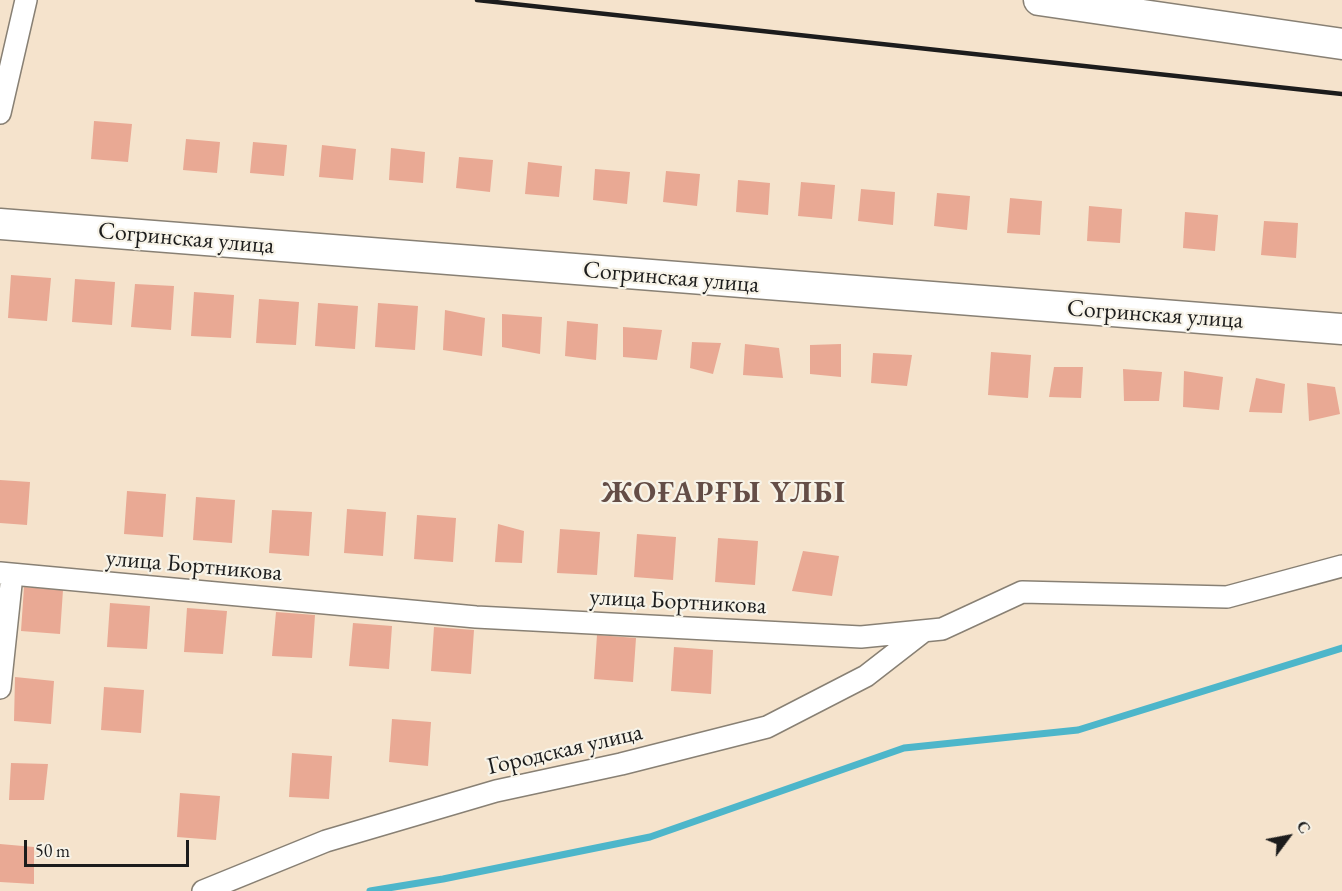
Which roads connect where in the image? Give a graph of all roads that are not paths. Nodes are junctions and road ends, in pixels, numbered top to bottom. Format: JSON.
{"nodes":[{"id":1,"x":26,"y":0,"type":"edge"},
{"id":2,"x":1039,"y":0,"type":"edge"},
{"id":3,"x":1342,"y":44,"type":"edge"},
{"id":4,"x":0,"y":113,"type":"edge"},
{"id":5,"x":0,"y":224,"type":"edge"},
{"id":6,"x":1342,"y":329,"type":"edge"},
{"id":7,"x":1342,"y":566,"type":"edge"},
{"id":8,"x":6,"y":574,"type":"edge"},
{"id":9,"x":924,"y":631,"type":"junction"},
{"id":10,"x":0,"y":688,"type":"edge"},
{"id":11,"x":203,"y":891,"type":"edge"}],
"edges":[{"from":1,"to":4,"type":"street"},
{"from":2,"to":3,"type":"main road"},
{"from":5,"to":6,"type":"main road","name":"Согринская улица"},
{"from":7,"to":9,"type":"street","name":"улица Бортникова"},
{"from":8,"to":9,"type":"street","name":"улица Бортникова"},
{"from":8,"to":10,"type":"street"},
{"from":9,"to":11,"type":"street","name":"Городская улица"}]}
